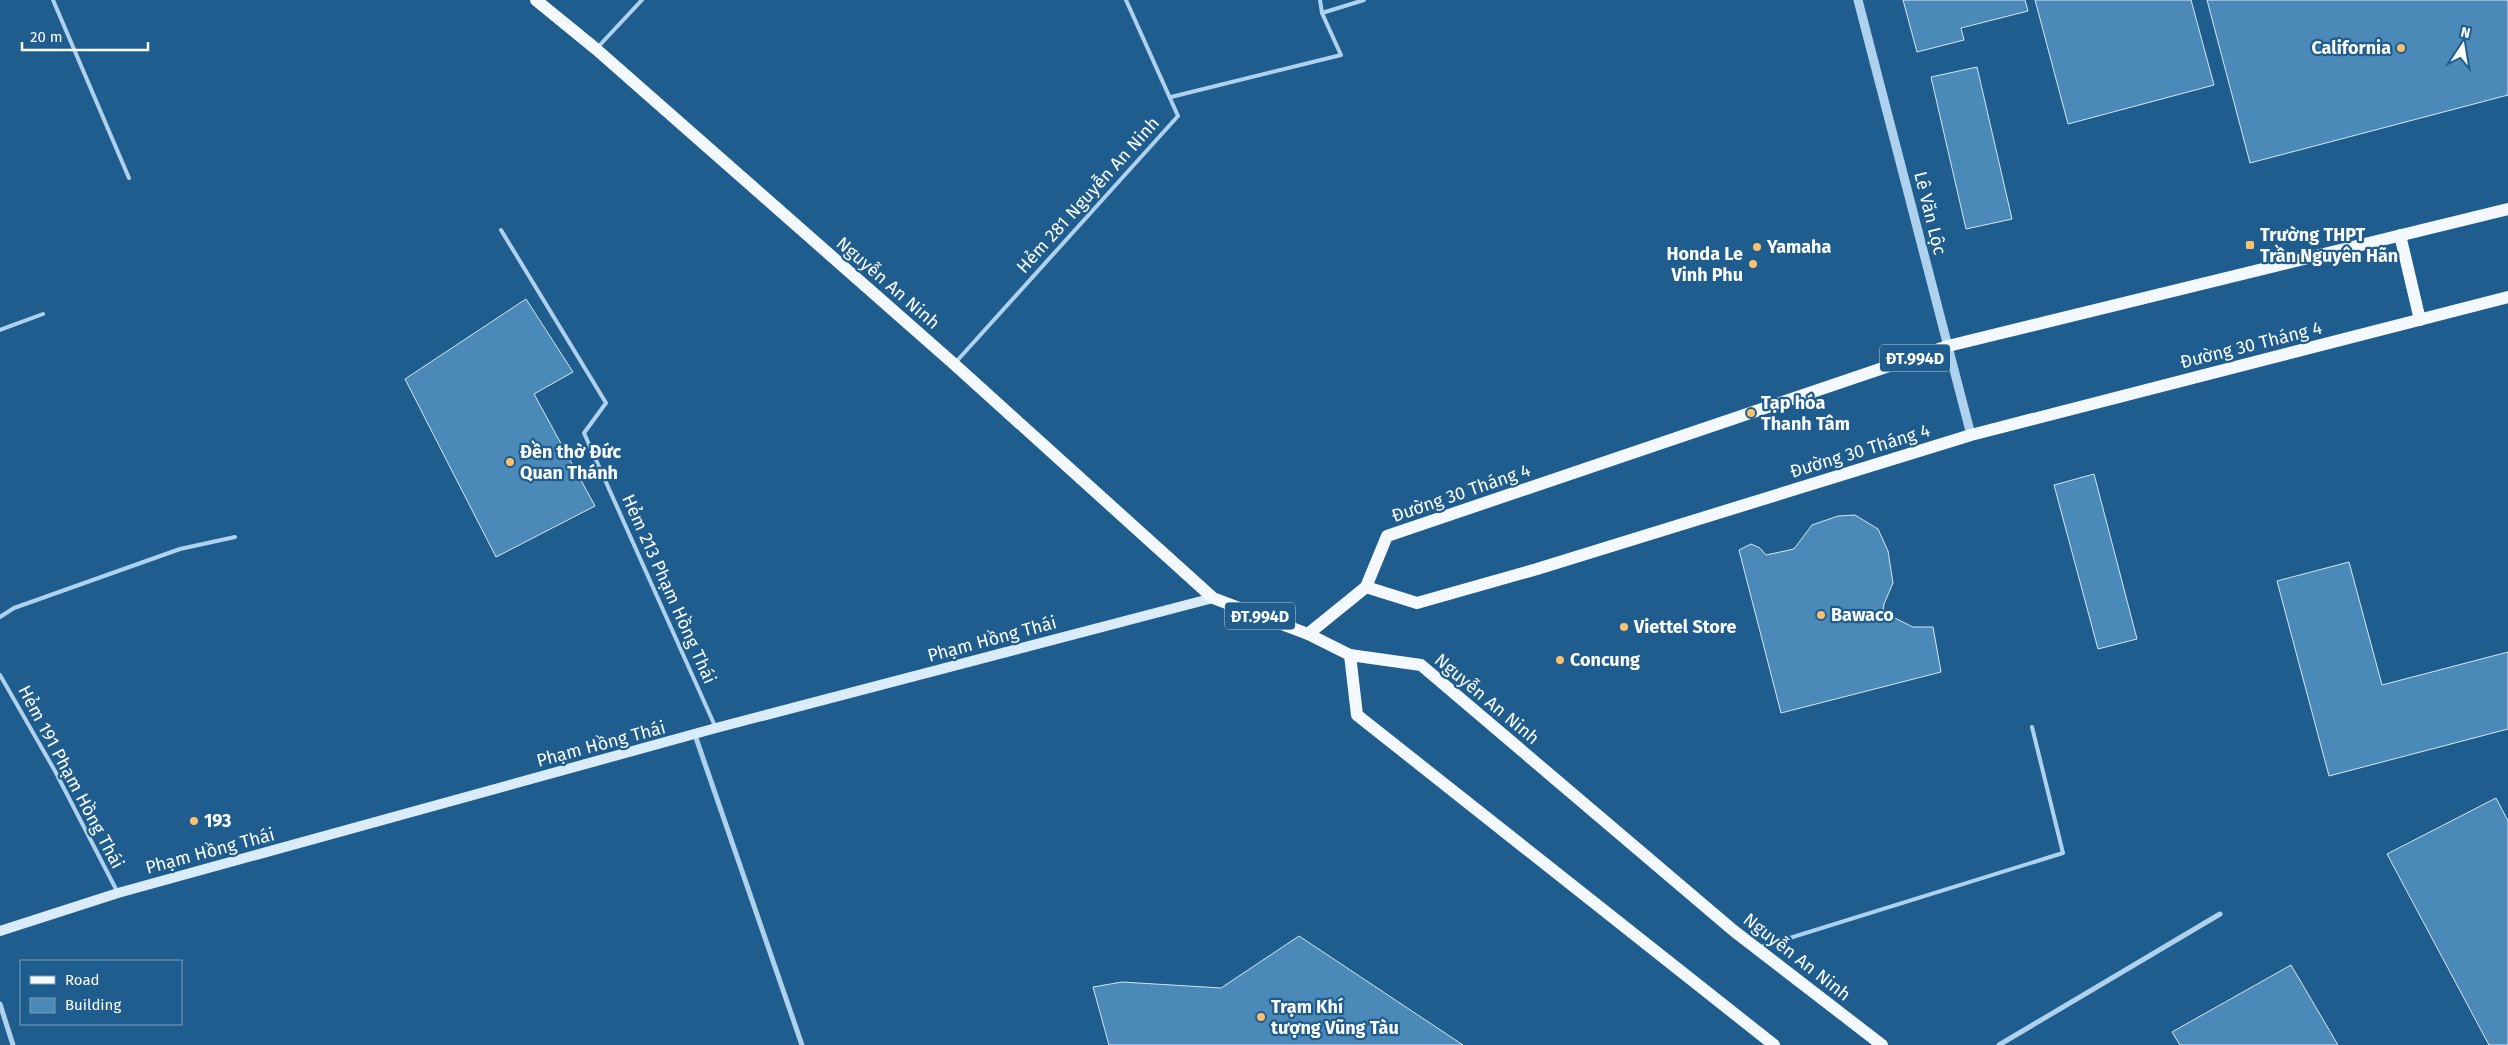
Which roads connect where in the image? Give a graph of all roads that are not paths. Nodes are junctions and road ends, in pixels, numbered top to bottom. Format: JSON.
{"nodes":[{"id":1,"x":53,"y":0,"type":"edge"},
{"id":2,"x":536,"y":0,"type":"edge"},
{"id":3,"x":642,"y":0,"type":"edge"},
{"id":4,"x":1126,"y":0,"type":"edge"},
{"id":5,"x":1320,"y":0,"type":"edge"},
{"id":6,"x":1364,"y":0,"type":"edge"},
{"id":7,"x":1858,"y":0,"type":"edge"},
{"id":8,"x":1322,"y":13,"type":"junction"},
{"id":9,"x":596,"y":49,"type":"junction"},
{"id":10,"x":1171,"y":97,"type":"junction"},
{"id":11,"x":129,"y":178,"type":"dead end"},
{"id":12,"x":2508,"y":209,"type":"edge"},
{"id":13,"x":501,"y":230,"type":"dead end"},
{"id":14,"x":2400,"y":235,"type":"junction"},
{"id":15,"x":2508,"y":297,"type":"edge"},
{"id":16,"x":43,"y":314,"type":"dead end"},
{"id":17,"x":2420,"y":320,"type":"junction"},
{"id":18,"x":0,"y":330,"type":"edge"},
{"id":19,"x":1948,"y":346,"type":"junction"},
{"id":20,"x":954,"y":364,"type":"junction"},
{"id":21,"x":1971,"y":435,"type":"junction"},
{"id":22,"x":234,"y":537,"type":"dead end"},
{"id":23,"x":1366,"y":587,"type":"junction"},
{"id":24,"x":1213,"y":598,"type":"junction"},
{"id":25,"x":0,"y":617,"type":"edge"},
{"id":26,"x":1308,"y":634,"type":"junction"},
{"id":27,"x":1350,"y":655,"type":"junction"},
{"id":28,"x":0,"y":675,"type":"edge"},
{"id":29,"x":2032,"y":727,"type":"dead end"},
{"id":30,"x":716,"y":728,"type":"junction"},
{"id":31,"x":695,"y":735,"type":"junction"},
{"id":32,"x":118,"y":893,"type":"junction"},
{"id":33,"x":2220,"y":914,"type":"dead end"},
{"id":34,"x":0,"y":931,"type":"edge"},
{"id":35,"x":1756,"y":948,"type":"junction"},
{"id":36,"x":0,"y":1004,"type":"edge"},
{"id":37,"x":13,"y":1045,"type":"edge"},
{"id":38,"x":802,"y":1045,"type":"edge"},
{"id":39,"x":1774,"y":1045,"type":"edge"},
{"id":40,"x":1882,"y":1045,"type":"edge"},
{"id":41,"x":1999,"y":1045,"type":"edge"}],
"edges":[{"from":1,"to":11,"type":"lane"},
{"from":2,"to":9,"type":"main road","name":"Nguyễn An Ninh"},
{"from":3,"to":9,"type":"lane"},
{"from":4,"to":10,"type":"lane","name":"Hẻm 281 Nguyễn An Ninh"},
{"from":5,"to":8,"type":"lane"},
{"from":6,"to":8,"type":"lane"},
{"from":7,"to":19,"type":"street","name":"Lê Văn Lộc"},
{"from":8,"to":10,"type":"lane"},
{"from":9,"to":20,"type":"main road","name":"Nguyễn An Ninh"},
{"from":10,"to":20,"type":"lane","name":"Hẻm 281 Nguyễn An Ninh"},
{"from":12,"to":14,"type":"main road","name":"Đường 30 Tháng 4","number":"ĐT.994D"},
{"from":13,"to":30,"type":"lane","name":"Hẻm 213 Phạm Hồng Thái"},
{"from":14,"to":17,"type":"main road"},
{"from":14,"to":19,"type":"main road","name":"Đường 30 Tháng 4","number":"ĐT.994D"},
{"from":15,"to":17,"type":"main road","name":"Đường 30 Tháng 4"},
{"from":16,"to":18,"type":"lane"},
{"from":17,"to":21,"type":"main road","name":"Đường 30 Tháng 4"},
{"from":19,"to":21,"type":"street","name":"Lê Văn Lộc"},
{"from":19,"to":23,"type":"main road","name":"Đường 30 Tháng 4","number":"ĐT.994D"},
{"from":20,"to":24,"type":"main road","name":"Nguyễn An Ninh"},
{"from":21,"to":23,"type":"main road","name":"Đường 30 Tháng 4"},
{"from":22,"to":25,"type":"lane"},
{"from":23,"to":26,"type":"main road"},
{"from":24,"to":26,"type":"main road","number":"ĐT.994D"},
{"from":24,"to":30,"type":"main road","name":"Phạm Hồng Thái"},
{"from":26,"to":27,"type":"main road","number":"ĐT.994D"},
{"from":27,"to":35,"type":"main road","name":"Nguyễn An Ninh"},
{"from":27,"to":39,"type":"main road"},
{"from":28,"to":32,"type":"lane","name":"Hẻm 191 Phạm Hồng Thái"},
{"from":29,"to":35,"type":"lane"},
{"from":30,"to":31,"type":"main road","name":"Phạm Hồng Thái"},
{"from":31,"to":32,"type":"main road","name":"Phạm Hồng Thái"},
{"from":31,"to":38,"type":"street"},
{"from":32,"to":34,"type":"main road","name":"Phạm Hồng Thái"},
{"from":33,"to":41,"type":"street"},
{"from":35,"to":40,"type":"main road","name":"Nguyễn An Ninh"},
{"from":36,"to":37,"type":"street"}]}
